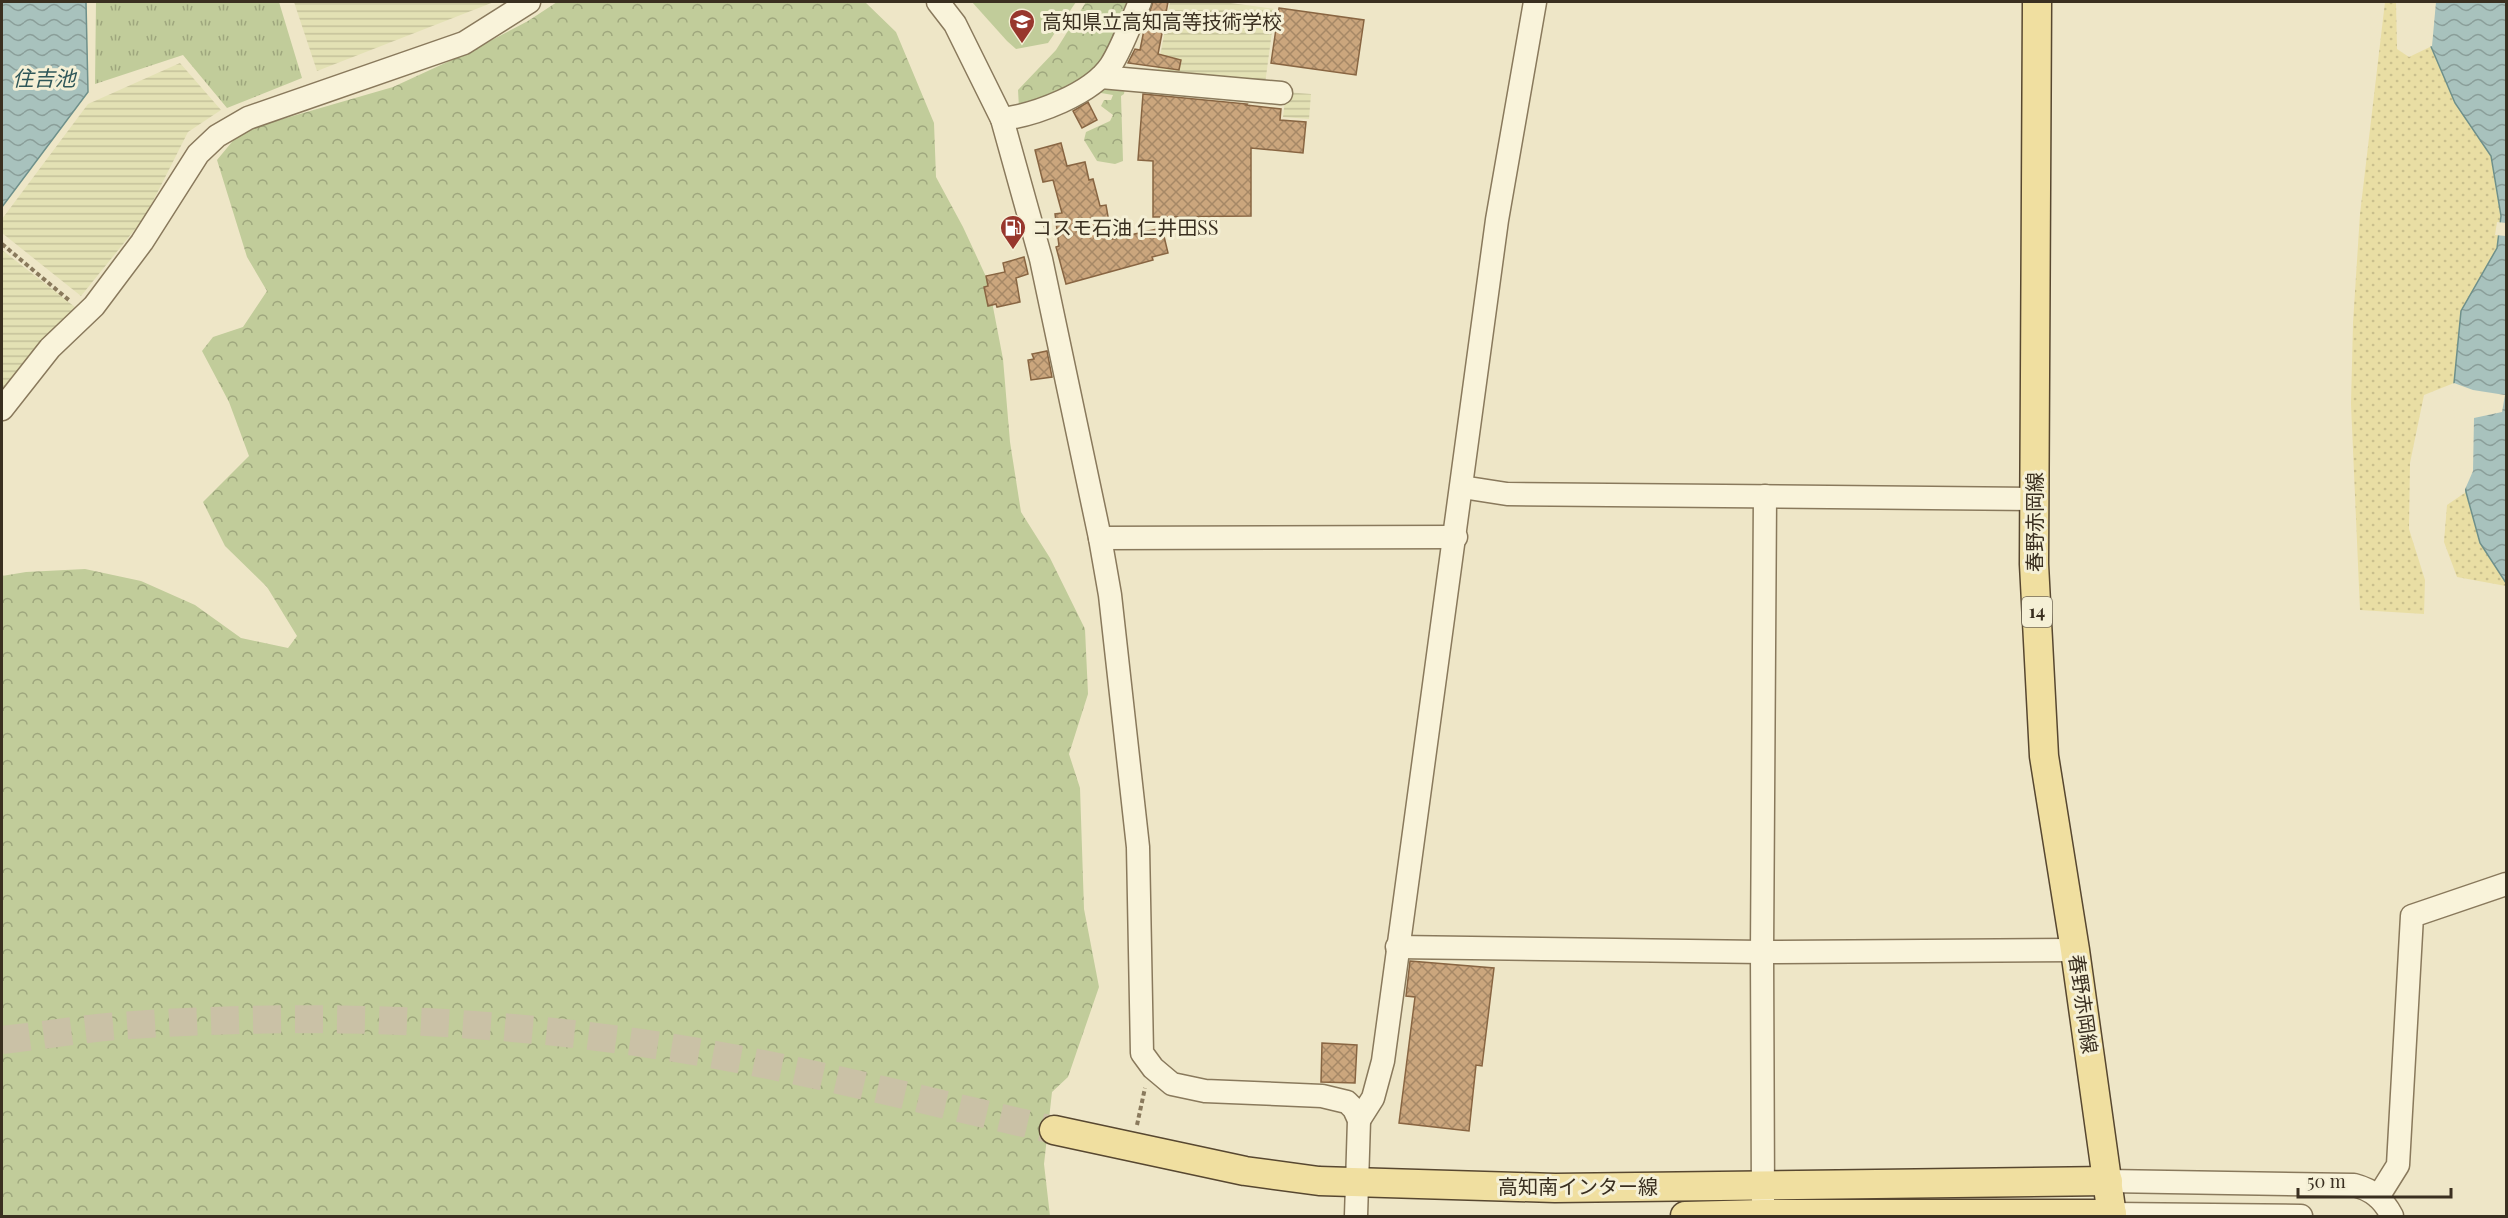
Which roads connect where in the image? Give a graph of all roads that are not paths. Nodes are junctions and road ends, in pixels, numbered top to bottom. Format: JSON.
{"nodes":[{"id":1,"x":529,"y":2,"type":"edge"},
{"id":2,"x":938,"y":2,"type":"edge"},
{"id":3,"x":1140,"y":2,"type":"edge"},
{"id":4,"x":1535,"y":2,"type":"edge"},
{"id":5,"x":2037,"y":2,"type":"edge"},
{"id":6,"x":1101,"y":76,"type":"junction"},
{"id":7,"x":1281,"y":93,"type":"dead end"},
{"id":8,"x":1002,"y":119,"type":"junction"},
{"id":9,"x":2,"y":410,"type":"edge"},
{"id":10,"x":1462,"y":487,"type":"junction"},
{"id":11,"x":1765,"y":496,"type":"junction"},
{"id":12,"x":2035,"y":499,"type":"junction"},
{"id":13,"x":1456,"y":537,"type":"junction"},
{"id":14,"x":1100,"y":538,"type":"junction"},
{"id":15,"x":2506,"y":884,"type":"edge"},
{"id":16,"x":1397,"y":947,"type":"junction"},
{"id":17,"x":2075,"y":950,"type":"junction"},
{"id":18,"x":1762,"y":952,"type":"junction"},
{"id":19,"x":1359,"y":1120,"type":"junction"},
{"id":20,"x":1054,"y":1130,"type":"tunnel mouth"},
{"id":21,"x":2108,"y":1181,"type":"junction"},
{"id":22,"x":1357,"y":1182,"type":"junction"},
{"id":23,"x":2378,"y":1197,"type":"junction"},
{"id":24,"x":1763,"y":1205,"type":"edge"},
{"id":25,"x":2112,"y":1215,"type":"edge"},
{"id":26,"x":2255,"y":1215,"type":"edge"},
{"id":27,"x":1356,"y":1216,"type":"edge"},
{"id":28,"x":1685,"y":1216,"type":"edge"},
{"id":29,"x":2301,"y":1216,"type":"edge"},
{"id":30,"x":2392,"y":1216,"type":"edge"}],
"edges":[{"from":1,"to":9,"type":"street"},
{"from":2,"to":8,"type":"street"},
{"from":3,"to":6,"type":"street"},
{"from":4,"to":10,"type":"street"},
{"from":5,"to":12,"type":"main road","name":"春野赤岡線","number":"14"},
{"from":6,"to":7,"type":"street"},
{"from":6,"to":8,"type":"street"},
{"from":8,"to":14,"type":"street"},
{"from":10,"to":11,"type":"street"},
{"from":10,"to":13,"type":"street"},
{"from":11,"to":12,"type":"street"},
{"from":11,"to":18,"type":"street"},
{"from":12,"to":17,"type":"main road","name":"春野赤岡線","number":"14"},
{"from":13,"to":14,"type":"street"},
{"from":13,"to":16,"type":"street"},
{"from":14,"to":19,"type":"street"},
{"from":15,"to":23,"type":"street"},
{"from":16,"to":18,"type":"street"},
{"from":16,"to":19,"type":"street"},
{"from":17,"to":18,"type":"street"},
{"from":17,"to":21,"type":"main road","name":"春野赤岡線","number":"14"},
{"from":18,"to":24,"type":"street"},
{"from":19,"to":22,"type":"street"},
{"from":20,"to":22,"type":"main road","name":"高知南インター線"},
{"from":21,"to":23,"type":"street"},
{"from":21,"to":24,"type":"main road","name":"高知南インター線"},
{"from":21,"to":25,"type":"main road","name":"春野赤岡線","number":"14"},
{"from":22,"to":24,"type":"main road","name":"高知南インター線"},
{"from":22,"to":27,"type":"street"},
{"from":23,"to":30,"type":"street"},
{"from":24,"to":25,"type":"main road","name":"高知南インター線"},
{"from":24,"to":28,"type":"main road","name":"高知南インター線"},
{"from":25,"to":26,"type":"street"},
{"from":26,"to":29,"type":"street"}]}
